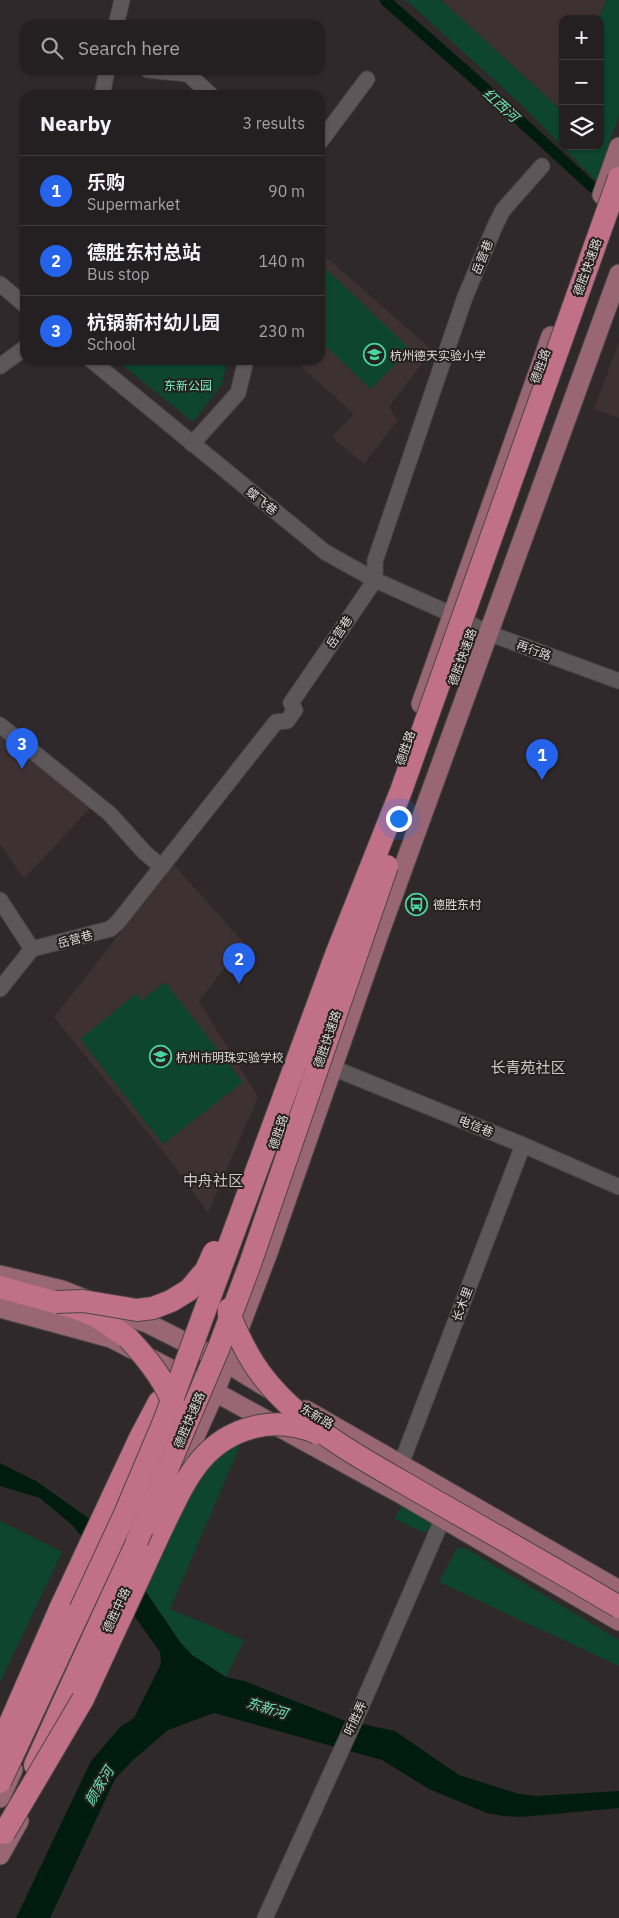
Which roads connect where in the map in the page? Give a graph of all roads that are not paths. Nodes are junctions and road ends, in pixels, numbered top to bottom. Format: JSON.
{"nodes":[{"id":1,"x":122,"y":0,"type":"edge"},
{"id":2,"x":117,"y":20,"type":"edge"},
{"id":3,"x":106,"y":75,"type":"edge"},
{"id":4,"x":189,"y":75,"type":"edge"},
{"id":5,"x":367,"y":79,"type":"dead end"},
{"id":6,"x":103,"y":90,"type":"edge"},
{"id":7,"x":206,"y":90,"type":"edge"},
{"id":8,"x":325,"y":135,"type":"edge"},
{"id":9,"x":619,"y":148,"type":"edge"},
{"id":10,"x":542,"y":166,"type":"dead end"},
{"id":11,"x":614,"y":178,"type":"edge"},
{"id":12,"x":619,"y":223,"type":"edge"},
{"id":13,"x":619,"y":274,"type":"edge"},
{"id":14,"x":0,"y":284,"type":"edge"},
{"id":15,"x":20,"y":301,"type":"edge"},
{"id":16,"x":20,"y":352,"type":"edge"},
{"id":17,"x":97,"y":365,"type":"edge"},
{"id":18,"x":245,"y":365,"type":"edge"},
{"id":19,"x":0,"y":366,"type":"edge"},
{"id":20,"x":192,"y":444,"type":"junction"},
{"id":21,"x":375,"y":580,"type":"junction"},
{"id":22,"x":451,"y":614,"type":"junction"},
{"id":23,"x":488,"y":633,"type":"junction"},
{"id":24,"x":619,"y":681,"type":"edge"},
{"id":25,"x":0,"y":725,"type":"edge"},
{"id":26,"x":162,"y":867,"type":"junction"},
{"id":27,"x":0,"y":900,"type":"edge"},
{"id":28,"x":32,"y":949,"type":"junction"},
{"id":29,"x":337,"y":952,"type":"junction"},
{"id":30,"x":0,"y":989,"type":"edge"},
{"id":31,"x":332,"y":1068,"type":"junction"},
{"id":32,"x":523,"y":1144,"type":"junction"},
{"id":33,"x":619,"y":1187,"type":"edge"},
{"id":34,"x":232,"y":1213,"type":"junction"},
{"id":35,"x":0,"y":1275,"type":"edge"},
{"id":36,"x":0,"y":1287,"type":"edge"},
{"id":37,"x":56,"y":1302,"type":"junction"},
{"id":38,"x":0,"y":1308,"type":"edge"},
{"id":39,"x":199,"y":1351,"type":"junction"},
{"id":40,"x":225,"y":1362,"type":"junction"},
{"id":41,"x":187,"y":1379,"type":"junction"},
{"id":42,"x":214,"y":1392,"type":"junction"},
{"id":43,"x":336,"y":1442,"type":"junction"},
{"id":44,"x":401,"y":1464,"type":"junction"},
{"id":45,"x":443,"y":1518,"type":"junction"},
{"id":46,"x":162,"y":1528,"type":"junction"},
{"id":47,"x":619,"y":1590,"type":"edge"},
{"id":48,"x":619,"y":1607,"type":"edge"},
{"id":49,"x":619,"y":1621,"type":"edge"},
{"id":50,"x":0,"y":1711,"type":"edge"},
{"id":51,"x":33,"y":1726,"type":"junction"},
{"id":52,"x":0,"y":1746,"type":"edge"},
{"id":53,"x":0,"y":1782,"type":"edge"},
{"id":54,"x":0,"y":1798,"type":"edge"},
{"id":55,"x":2,"y":1837,"type":"edge"},
{"id":56,"x":0,"y":1855,"type":"edge"},
{"id":57,"x":265,"y":1918,"type":"edge"}],
"edges":[{"from":1,"to":2,"type":"street"},
{"from":3,"to":6,"type":"street"},
{"from":4,"to":7,"type":"street"},
{"from":5,"to":8,"type":"street"},
{"from":9,"to":11,"type":"main road","name":"德胜路"},
{"from":10,"to":21,"type":"street","name":"岳营巷"},
{"from":11,"to":22,"type":"main road","name":"德胜路"},
{"from":11,"to":29,"type":"highway","name":"德胜快速路","bridge":true},
{"from":12,"to":55,"type":"highway","name":"德胜快速路","bridge":true},
{"from":13,"to":23,"type":"main road"},
{"from":14,"to":15,"type":"street"},
{"from":16,"to":19,"type":"street"},
{"from":17,"to":20,"type":"street","name":"蝶飞巷"},
{"from":18,"to":20,"type":"street"},
{"from":20,"to":21,"type":"street","name":"蝶飞巷"},
{"from":21,"to":22,"type":"street","name":"蝶飞巷"},
{"from":21,"to":26,"type":"street","name":"岳营巷"},
{"from":22,"to":23,"type":"street","name":"再行路"},
{"from":22,"to":39,"type":"main road","name":"德胜路"},
{"from":23,"to":24,"type":"street","name":"再行路"},
{"from":23,"to":31,"type":"main road"},
{"from":25,"to":26,"type":"street"},
{"from":26,"to":28,"type":"street","name":"岳营巷"},
{"from":27,"to":28,"type":"street"},
{"from":28,"to":30,"type":"street"},
{"from":29,"to":34,"type":"highway","bridge":true},
{"from":29,"to":53,"type":"highway","name":"德胜快速路","bridge":true},
{"from":31,"to":32,"type":"street","name":"电信巷"},
{"from":31,"to":40,"type":"main road"},
{"from":32,"to":33,"type":"street","name":"电信巷"},
{"from":32,"to":44,"type":"street","name":"长木里"},
{"from":34,"to":37,"type":"highway","bridge":true},
{"from":34,"to":43,"type":"highway","bridge":true},
{"from":35,"to":39,"type":"main road","name":"东新路"},
{"from":36,"to":37,"type":"highway"},
{"from":37,"to":46,"type":"highway","bridge":true},
{"from":38,"to":41,"type":"main road"},
{"from":39,"to":40,"type":"main road","name":"东新路"},
{"from":39,"to":41,"type":"main road"},
{"from":40,"to":42,"type":"main road","name":"德胜中路"},
{"from":40,"to":44,"type":"main road","name":"东新路"},
{"from":41,"to":42,"type":"main road"},
{"from":41,"to":51,"type":"main road"},
{"from":41,"to":52,"type":"highway","bridge":true},
{"from":42,"to":45,"type":"main road"},
{"from":42,"to":56,"type":"main road","name":"德胜中路"},
{"from":43,"to":46,"type":"highway","bridge":true},
{"from":43,"to":48,"type":"highway","bridge":true},
{"from":44,"to":47,"type":"main road","name":"东新路"},
{"from":45,"to":49,"type":"main road"},
{"from":45,"to":57,"type":"street","name":"听胜弄"},
{"from":46,"to":55,"type":"highway","bridge":true},
{"from":50,"to":51,"type":"street"},
{"from":51,"to":54,"type":"main road"}]}
